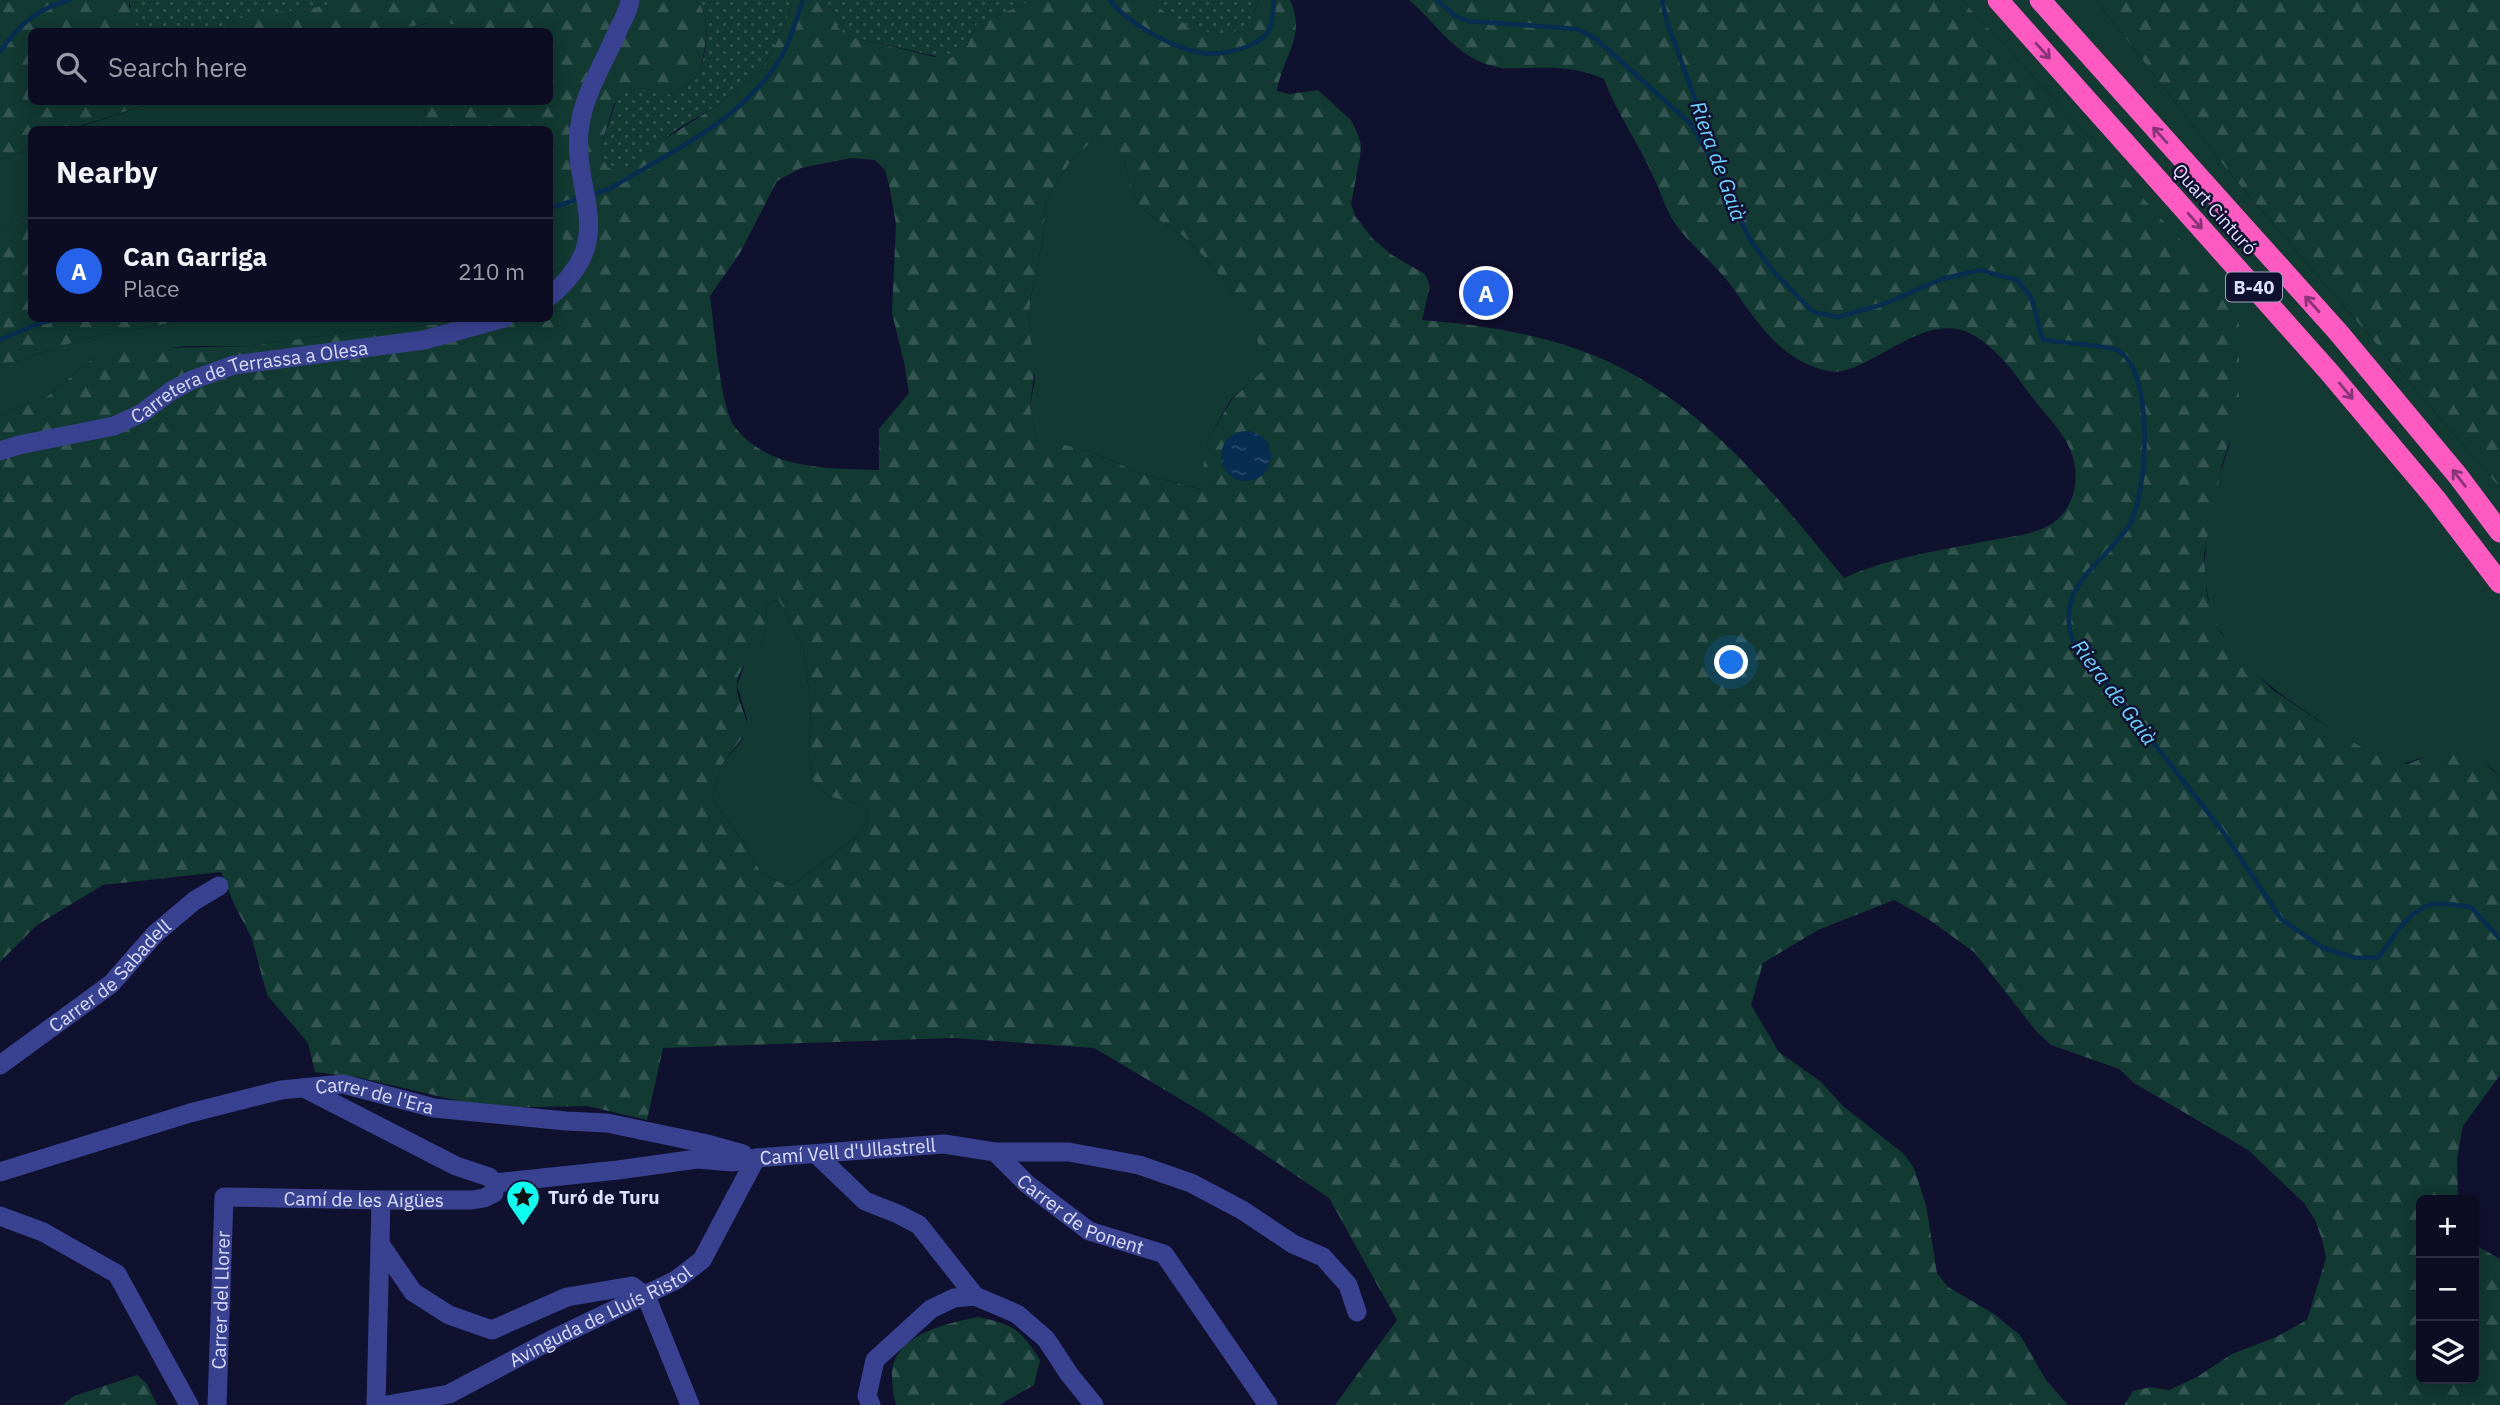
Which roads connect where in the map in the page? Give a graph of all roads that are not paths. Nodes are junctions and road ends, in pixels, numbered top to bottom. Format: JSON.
{"nodes":[{"id":1,"x":630,"y":0,"type":"edge"},
{"id":2,"x":1998,"y":0,"type":"edge"},
{"id":3,"x":2039,"y":0,"type":"edge"},
{"id":4,"x":553,"y":293,"type":"edge"},
{"id":5,"x":489,"y":322,"type":"edge"},
{"id":6,"x":0,"y":451,"type":"edge"},
{"id":7,"x":2500,"y":532,"type":"edge"},
{"id":8,"x":2500,"y":583,"type":"edge"},
{"id":9,"x":219,"y":886,"type":"dead end"},
{"id":10,"x":0,"y":1065,"type":"edge"},
{"id":11,"x":304,"y":1088,"type":"junction"},
{"id":12,"x":995,"y":1152,"type":"junction"},
{"id":13,"x":817,"y":1155,"type":"junction"},
{"id":14,"x":755,"y":1158,"type":"junction"},
{"id":15,"x":0,"y":1172,"type":"edge"},
{"id":16,"x":495,"y":1183,"type":"junction"},
{"id":17,"x":224,"y":1196,"type":"joint"},
{"id":18,"x":381,"y":1200,"type":"junction"},
{"id":19,"x":0,"y":1216,"type":"edge"},
{"id":20,"x":380,"y":1244,"type":"junction"},
{"id":21,"x":646,"y":1296,"type":"junction"},
{"id":22,"x":975,"y":1296,"type":"junction"},
{"id":23,"x":1357,"y":1312,"type":"dead end"},
{"id":24,"x":190,"y":1405,"type":"edge"},
{"id":25,"x":217,"y":1405,"type":"edge"},
{"id":26,"x":376,"y":1405,"type":"edge"},
{"id":27,"x":387,"y":1405,"type":"edge"},
{"id":28,"x":690,"y":1405,"type":"edge"},
{"id":29,"x":871,"y":1405,"type":"edge"},
{"id":30,"x":1094,"y":1405,"type":"edge"},
{"id":31,"x":1268,"y":1405,"type":"edge"}],
"edges":[{"from":1,"to":4,"type":"street"},
{"from":2,"to":8,"type":"highway","name":"Quart Cinturó","number":"B-40","one_way":true},
{"from":7,"to":3,"type":"highway","name":"Quart Cinturó","number":"B-40","one_way":true},
{"from":5,"to":6,"type":"street","name":"Carretera de Terrassa a Olesa"},
{"from":9,"to":10,"type":"street","name":"Carrer de Sabadell"},
{"from":11,"to":14,"type":"street","name":"Carrer de l'Era"},
{"from":11,"to":15,"type":"street","name":"Carrer de l'Era"},
{"from":11,"to":16,"type":"street"},
{"from":12,"to":13,"type":"street","name":"Camí Vell d'Ullastrell"},
{"from":12,"to":23,"type":"street","name":"Camí Vell d'Ullastrell"},
{"from":12,"to":31,"type":"street","name":"Carrer de Ponent"},
{"from":13,"to":14,"type":"street","name":"Camí Vell d'Ullastrell"},
{"from":13,"to":22,"type":"street"},
{"from":14,"to":16,"type":"street","name":"Camí Vell d'Ullastrell"},
{"from":14,"to":21,"type":"street","name":"Avinguda de Lluís Ristol"},
{"from":16,"to":18,"type":"street","name":"Camí de les Aigües"},
{"from":17,"to":18,"type":"street","name":"Camí de les Aigües"},
{"from":17,"to":25,"type":"street","name":"Carrer del Llorer"},
{"from":18,"to":20,"type":"street"},
{"from":19,"to":24,"type":"street"},
{"from":20,"to":21,"type":"street"},
{"from":20,"to":26,"type":"street"},
{"from":21,"to":27,"type":"street","name":"Avinguda de Lluís Ristol"},
{"from":21,"to":28,"type":"street"},
{"from":22,"to":29,"type":"street"},
{"from":22,"to":30,"type":"street"}]}
